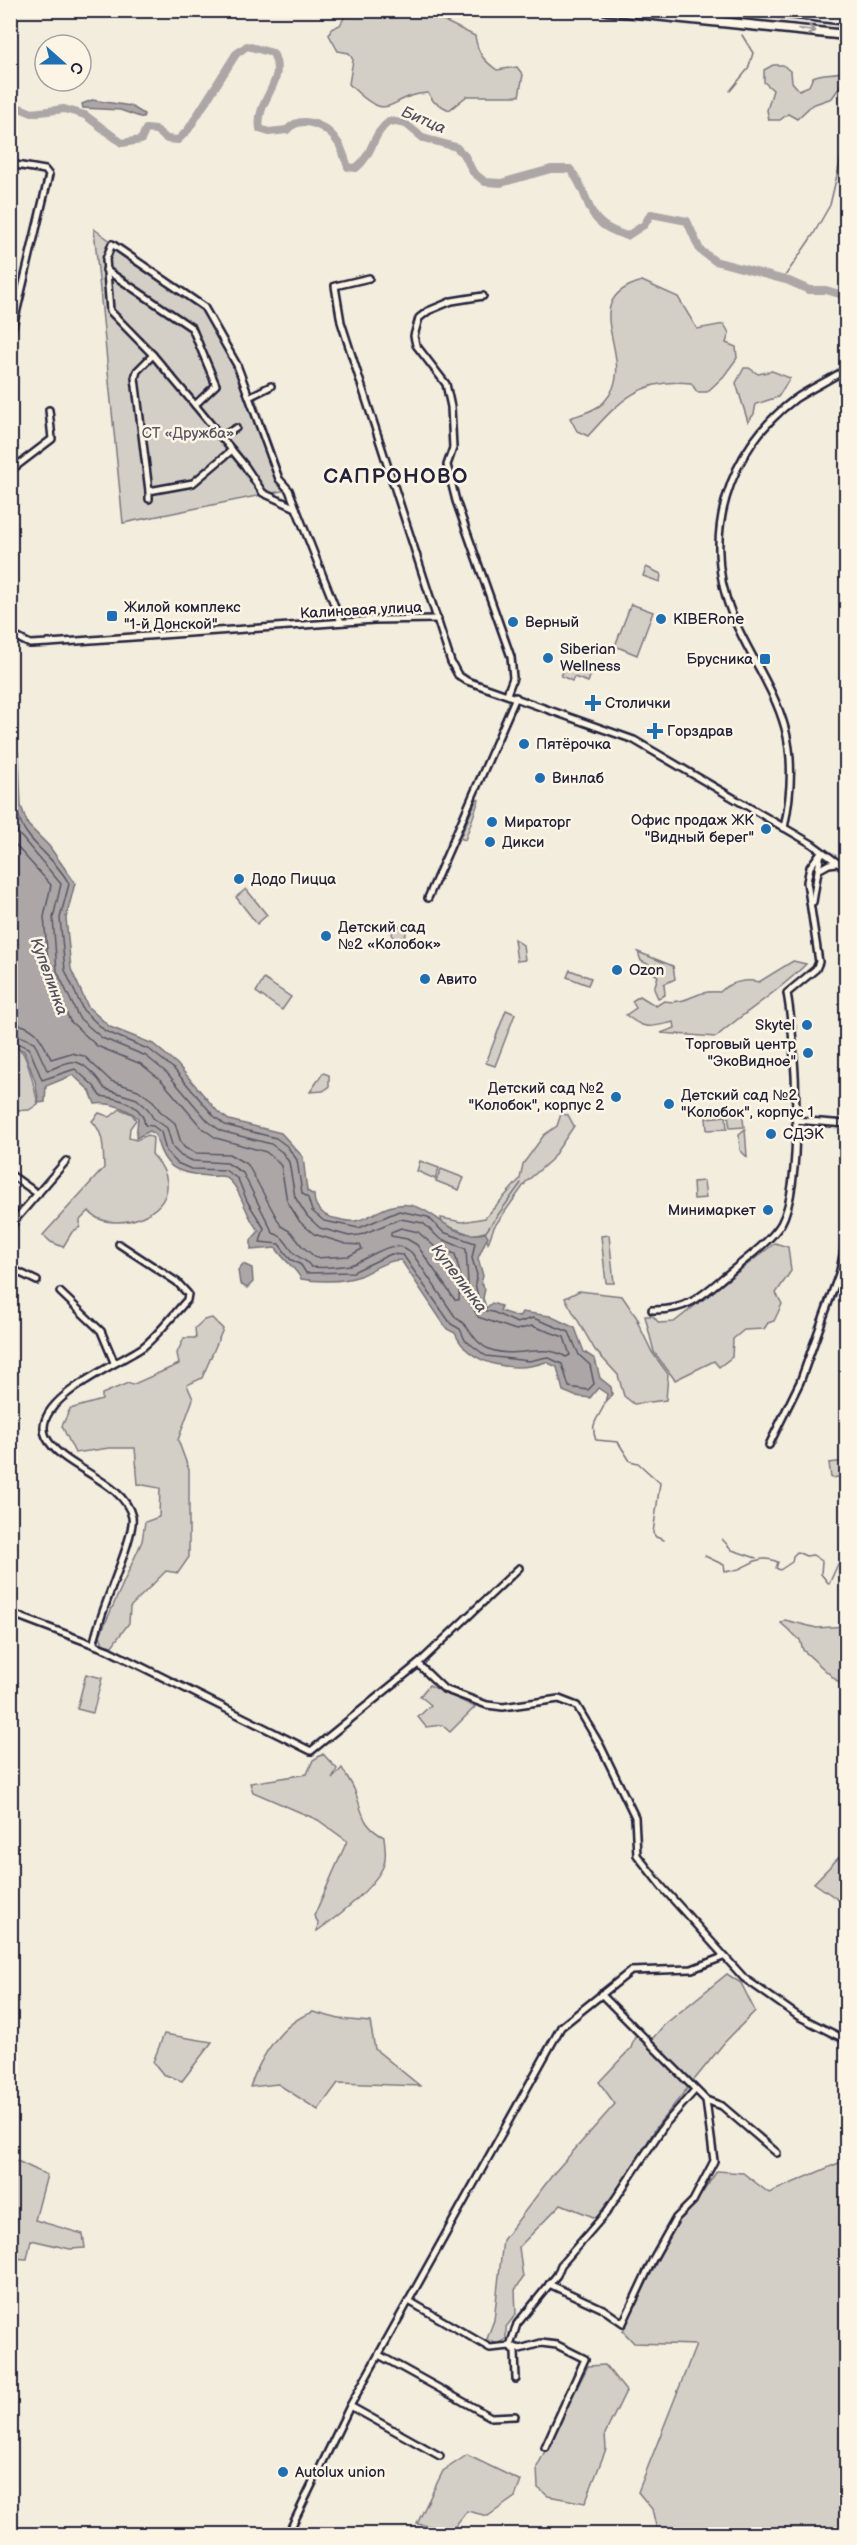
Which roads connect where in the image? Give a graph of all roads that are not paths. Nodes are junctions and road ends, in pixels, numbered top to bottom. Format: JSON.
{"nodes":[{"id":1,"x":606,"y":10,"type":"edge"},
{"id":2,"x":764,"y":10,"type":"edge"},
{"id":3,"x":846,"y":20,"type":"edge"},
{"id":4,"x":846,"y":35,"type":"edge"},
{"id":5,"x":10,"y":164,"type":"edge"},
{"id":6,"x":106,"y":270,"type":"junction"},
{"id":7,"x":369,"y":278,"type":"dead end"},
{"id":8,"x":483,"y":296,"type":"dead end"},
{"id":9,"x":10,"y":339,"type":"edge"},
{"id":10,"x":153,"y":355,"type":"junction"},
{"id":11,"x":846,"y":369,"type":"edge"},
{"id":12,"x":271,"y":386,"type":"dead end"},
{"id":13,"x":249,"y":396,"type":"junction"},
{"id":14,"x":195,"y":405,"type":"junction"},
{"id":15,"x":49,"y":410,"type":"dead end"},
{"id":16,"x":236,"y":428,"type":"dead end"},
{"id":17,"x":221,"y":437,"type":"junction"},
{"id":18,"x":232,"y":450,"type":"junction"},
{"id":19,"x":10,"y":471,"type":"edge"},
{"id":20,"x":148,"y":491,"type":"junction"},
{"id":21,"x":149,"y":499,"type":"dead end"},
{"id":22,"x":296,"y":508,"type":"junction"},
{"id":23,"x":438,"y":620,"type":"junction"},
{"id":24,"x":341,"y":622,"type":"junction"},
{"id":25,"x":10,"y":634,"type":"edge"},
{"id":26,"x":507,"y":694,"type":"junction"},
{"id":27,"x":516,"y":697,"type":"junction"},
{"id":28,"x":784,"y":828,"type":"junction"},
{"id":29,"x":821,"y":852,"type":"junction"},
{"id":30,"x":837,"y":863,"type":"junction"},
{"id":31,"x":820,"y":869,"type":"junction"},
{"id":32,"x":846,"y":869,"type":"edge"},
{"id":33,"x":428,"y":898,"type":"dead end"},
{"id":34,"x":812,"y":906,"type":"junction"},
{"id":35,"x":795,"y":1120,"type":"junction"},
{"id":36,"x":846,"y":1124,"type":"edge"},
{"id":37,"x":66,"y":1161,"type":"dead end"},
{"id":38,"x":10,"y":1174,"type":"edge"},
{"id":39,"x":38,"y":1194,"type":"junction"},
{"id":40,"x":10,"y":1233,"type":"edge"},
{"id":41,"x":846,"y":1239,"type":"edge"},
{"id":42,"x":119,"y":1244,"type":"dead end"},
{"id":43,"x":10,"y":1268,"type":"edge"},
{"id":44,"x":843,"y":1272,"type":"edge"},
{"id":45,"x":37,"y":1281,"type":"dead end"},
{"id":46,"x":60,"y":1292,"type":"dead end"},
{"id":47,"x":652,"y":1310,"type":"dead end"},
{"id":48,"x":114,"y":1362,"type":"junction"},
{"id":49,"x":769,"y":1445,"type":"dead end"},
{"id":50,"x":519,"y":1568,"type":"dead end"},
{"id":51,"x":10,"y":1613,"type":"edge"},
{"id":52,"x":94,"y":1643,"type":"junction"},
{"id":53,"x":418,"y":1664,"type":"junction"},
{"id":54,"x":723,"y":1957,"type":"junction"},
{"id":55,"x":601,"y":1994,"type":"junction"},
{"id":56,"x":846,"y":2040,"type":"edge"},
{"id":57,"x":695,"y":2090,"type":"junction"},
{"id":58,"x":706,"y":2100,"type":"junction"},
{"id":59,"x":777,"y":2153,"type":"dead end"},
{"id":60,"x":549,"y":2284,"type":"junction"},
{"id":61,"x":409,"y":2301,"type":"junction"},
{"id":62,"x":510,"y":2346,"type":"junction"},
{"id":63,"x":379,"y":2355,"type":"junction"},
{"id":64,"x":516,"y":2379,"type":"dead end"},
{"id":65,"x":350,"y":2406,"type":"junction"},
{"id":66,"x":515,"y":2416,"type":"dead end"},
{"id":67,"x":545,"y":2447,"type":"dead end"},
{"id":68,"x":440,"y":2456,"type":"dead end"},
{"id":69,"x":288,"y":2535,"type":"edge"}],
"edges":[{"from":1,"to":4,"type":"highway","one_way":true},
{"from":2,"to":3,"type":"highway"},
{"from":5,"to":9,"type":"street"},
{"from":6,"to":10,"type":"street"},
{"from":6,"to":13,"type":"street"},
{"from":6,"to":14,"type":"street"},
{"from":7,"to":23,"type":"street"},
{"from":8,"to":26,"type":"street"},
{"from":10,"to":14,"type":"street"},
{"from":10,"to":20,"type":"street"},
{"from":11,"to":28,"type":"street"},
{"from":12,"to":13,"type":"street"},
{"from":13,"to":22,"type":"street"},
{"from":14,"to":17,"type":"street"},
{"from":15,"to":19,"type":"street"},
{"from":16,"to":17,"type":"street"},
{"from":17,"to":18,"type":"street"},
{"from":18,"to":20,"type":"street"},
{"from":18,"to":22,"type":"street"},
{"from":20,"to":21,"type":"street"},
{"from":22,"to":24,"type":"street"},
{"from":23,"to":24,"type":"street","name":"Калиновая улица"},
{"from":23,"to":26,"type":"street","name":"Калиновая улица"},
{"from":24,"to":25,"type":"street","name":"Калиновая улица"},
{"from":26,"to":27,"type":"street","name":"Калиновая улица"},
{"from":27,"to":28,"type":"street","name":"Калиновая улица"},
{"from":27,"to":33,"type":"street"},
{"from":28,"to":29,"type":"street","name":"Калиновая улица"},
{"from":29,"to":30,"type":"street","name":"Калиновая улица"},
{"from":29,"to":31,"type":"street"},
{"from":29,"to":34,"type":"street"},
{"from":30,"to":31,"type":"street"},
{"from":30,"to":32,"type":"street","name":"Калиновая улица"},
{"from":31,"to":34,"type":"street"},
{"from":34,"to":35,"type":"street"},
{"from":35,"to":36,"type":"street"},
{"from":35,"to":47,"type":"street"},
{"from":37,"to":39,"type":"street"},
{"from":38,"to":39,"type":"street"},
{"from":39,"to":40,"type":"street"},
{"from":41,"to":44,"type":"street"},
{"from":42,"to":48,"type":"street"},
{"from":43,"to":45,"type":"street"},
{"from":44,"to":49,"type":"street"},
{"from":46,"to":48,"type":"street"},
{"from":48,"to":52,"type":"street"},
{"from":50,"to":53,"type":"street"},
{"from":51,"to":52,"type":"street"},
{"from":52,"to":53,"type":"street"},
{"from":53,"to":54,"type":"street"},
{"from":54,"to":55,"type":"street"},
{"from":54,"to":56,"type":"street"},
{"from":55,"to":57,"type":"street"},
{"from":55,"to":61,"type":"street"},
{"from":57,"to":58,"type":"street"},
{"from":57,"to":60,"type":"street"},
{"from":58,"to":59,"type":"street"},
{"from":58,"to":60,"type":"street"},
{"from":60,"to":62,"type":"street"},
{"from":61,"to":62,"type":"street"},
{"from":61,"to":63,"type":"street"},
{"from":62,"to":64,"type":"street"},
{"from":62,"to":67,"type":"street"},
{"from":63,"to":65,"type":"street"},
{"from":63,"to":66,"type":"street"},
{"from":65,"to":68,"type":"street"},
{"from":65,"to":69,"type":"street"}]}
